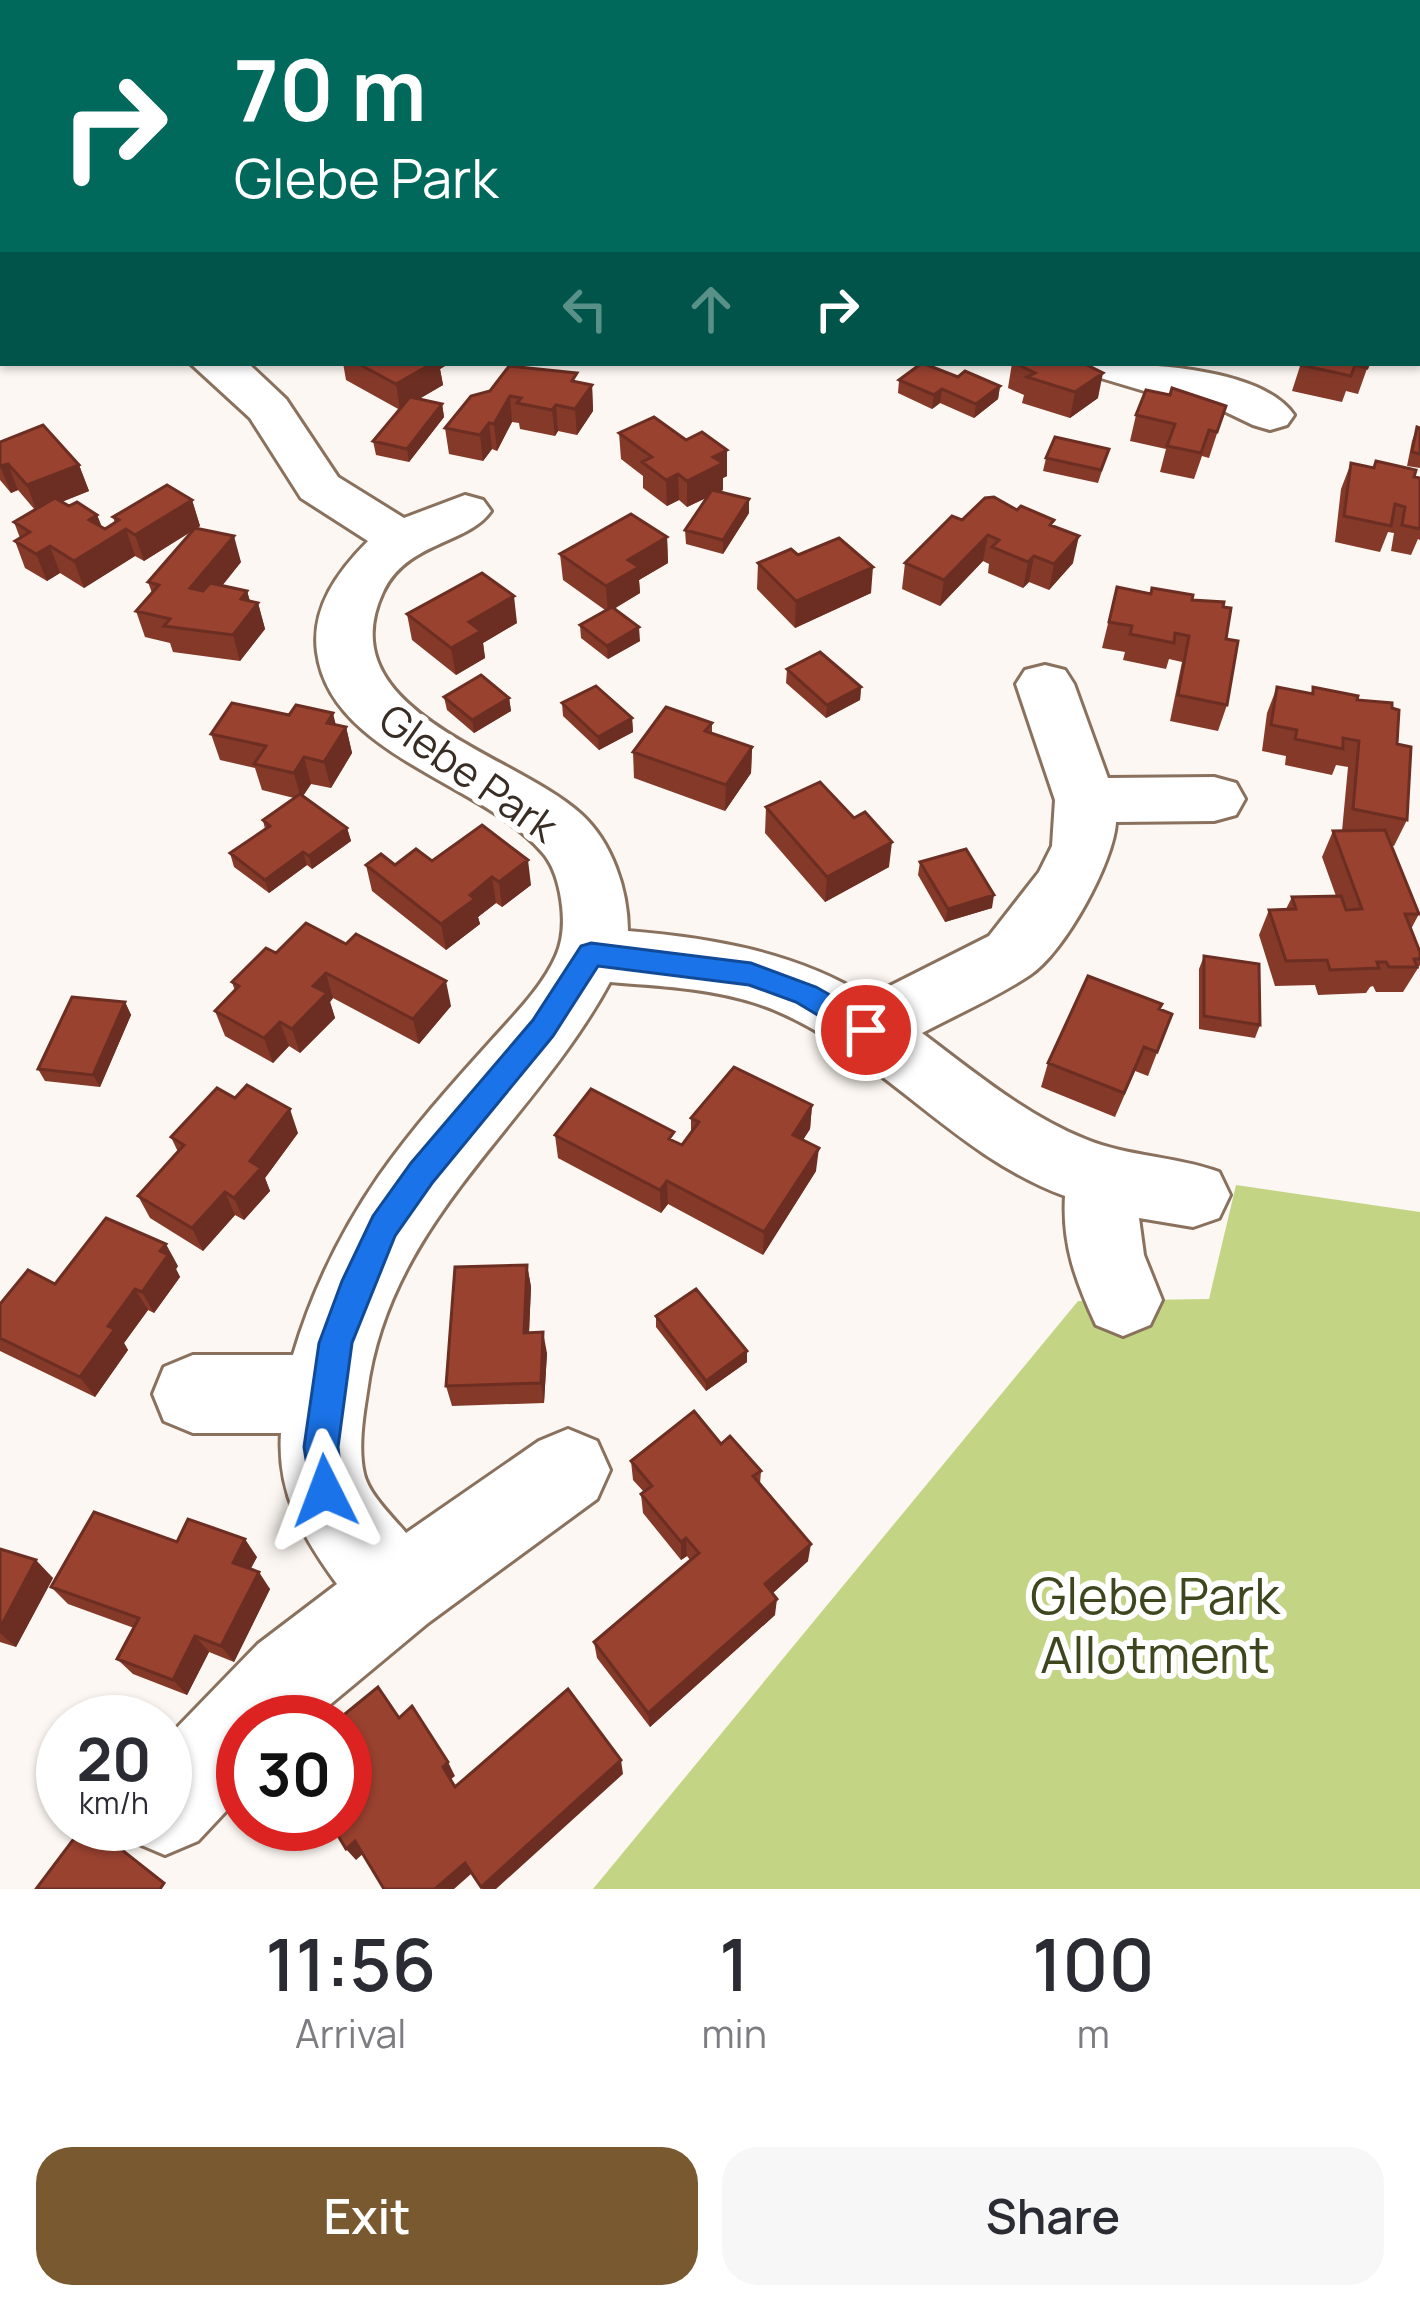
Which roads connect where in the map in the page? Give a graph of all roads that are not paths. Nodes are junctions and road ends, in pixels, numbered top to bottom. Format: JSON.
{"nodes":[{"id":1,"x":218,"y":366,"type":"edge"},
{"id":2,"x":1110,"y":366,"type":"edge"},
{"id":3,"x":1270,"y":415,"type":"dead end"},
{"id":4,"x":465,"y":511,"type":"dead end"},
{"id":5,"x":400,"y":539,"type":"junction"},
{"id":6,"x":1046,"y":698,"type":"dead end"},
{"id":7,"x":1086,"y":800,"type":"junction"},
{"id":8,"x":1190,"y":811,"type":"dead end"},
{"id":9,"x":591,"y":954,"type":"junction"},
{"id":10,"x":866,"y":1030,"type":"junction"},
{"id":11,"x":1103,"y":1177,"type":"junction"},
{"id":12,"x":1193,"y":1195,"type":"dead end"},
{"id":13,"x":1124,"y":1300,"type":"dead end"},
{"id":14,"x":193,"y":1394,"type":"dead end"},
{"id":15,"x":325,"y":1394,"type":"junction"},
{"id":16,"x":568,"y":1470,"type":"dead end"},
{"id":17,"x":397,"y":1592,"type":"junction"},
{"id":18,"x":272,"y":1695,"type":"edge"},
{"id":19,"x":216,"y":1755,"type":"edge"},
{"id":20,"x":192,"y":1780,"type":"edge"}],
"edges":[{"from":1,"to":5,"type":"street"},
{"from":2,"to":3,"type":"street"},
{"from":4,"to":5,"type":"street","name":"Glebe Park"},
{"from":5,"to":9,"type":"street","name":"Glebe Park"},
{"from":6,"to":7,"type":"street"},
{"from":7,"to":8,"type":"street"},
{"from":7,"to":10,"type":"street"},
{"from":9,"to":10,"type":"street"},
{"from":9,"to":15,"type":"street"},
{"from":10,"to":11,"type":"street"},
{"from":11,"to":12,"type":"street"},
{"from":11,"to":13,"type":"street"},
{"from":14,"to":15,"type":"street"},
{"from":15,"to":17,"type":"street"},
{"from":16,"to":17,"type":"street"},
{"from":17,"to":18,"type":"street"},
{"from":19,"to":20,"type":"street"}]}
